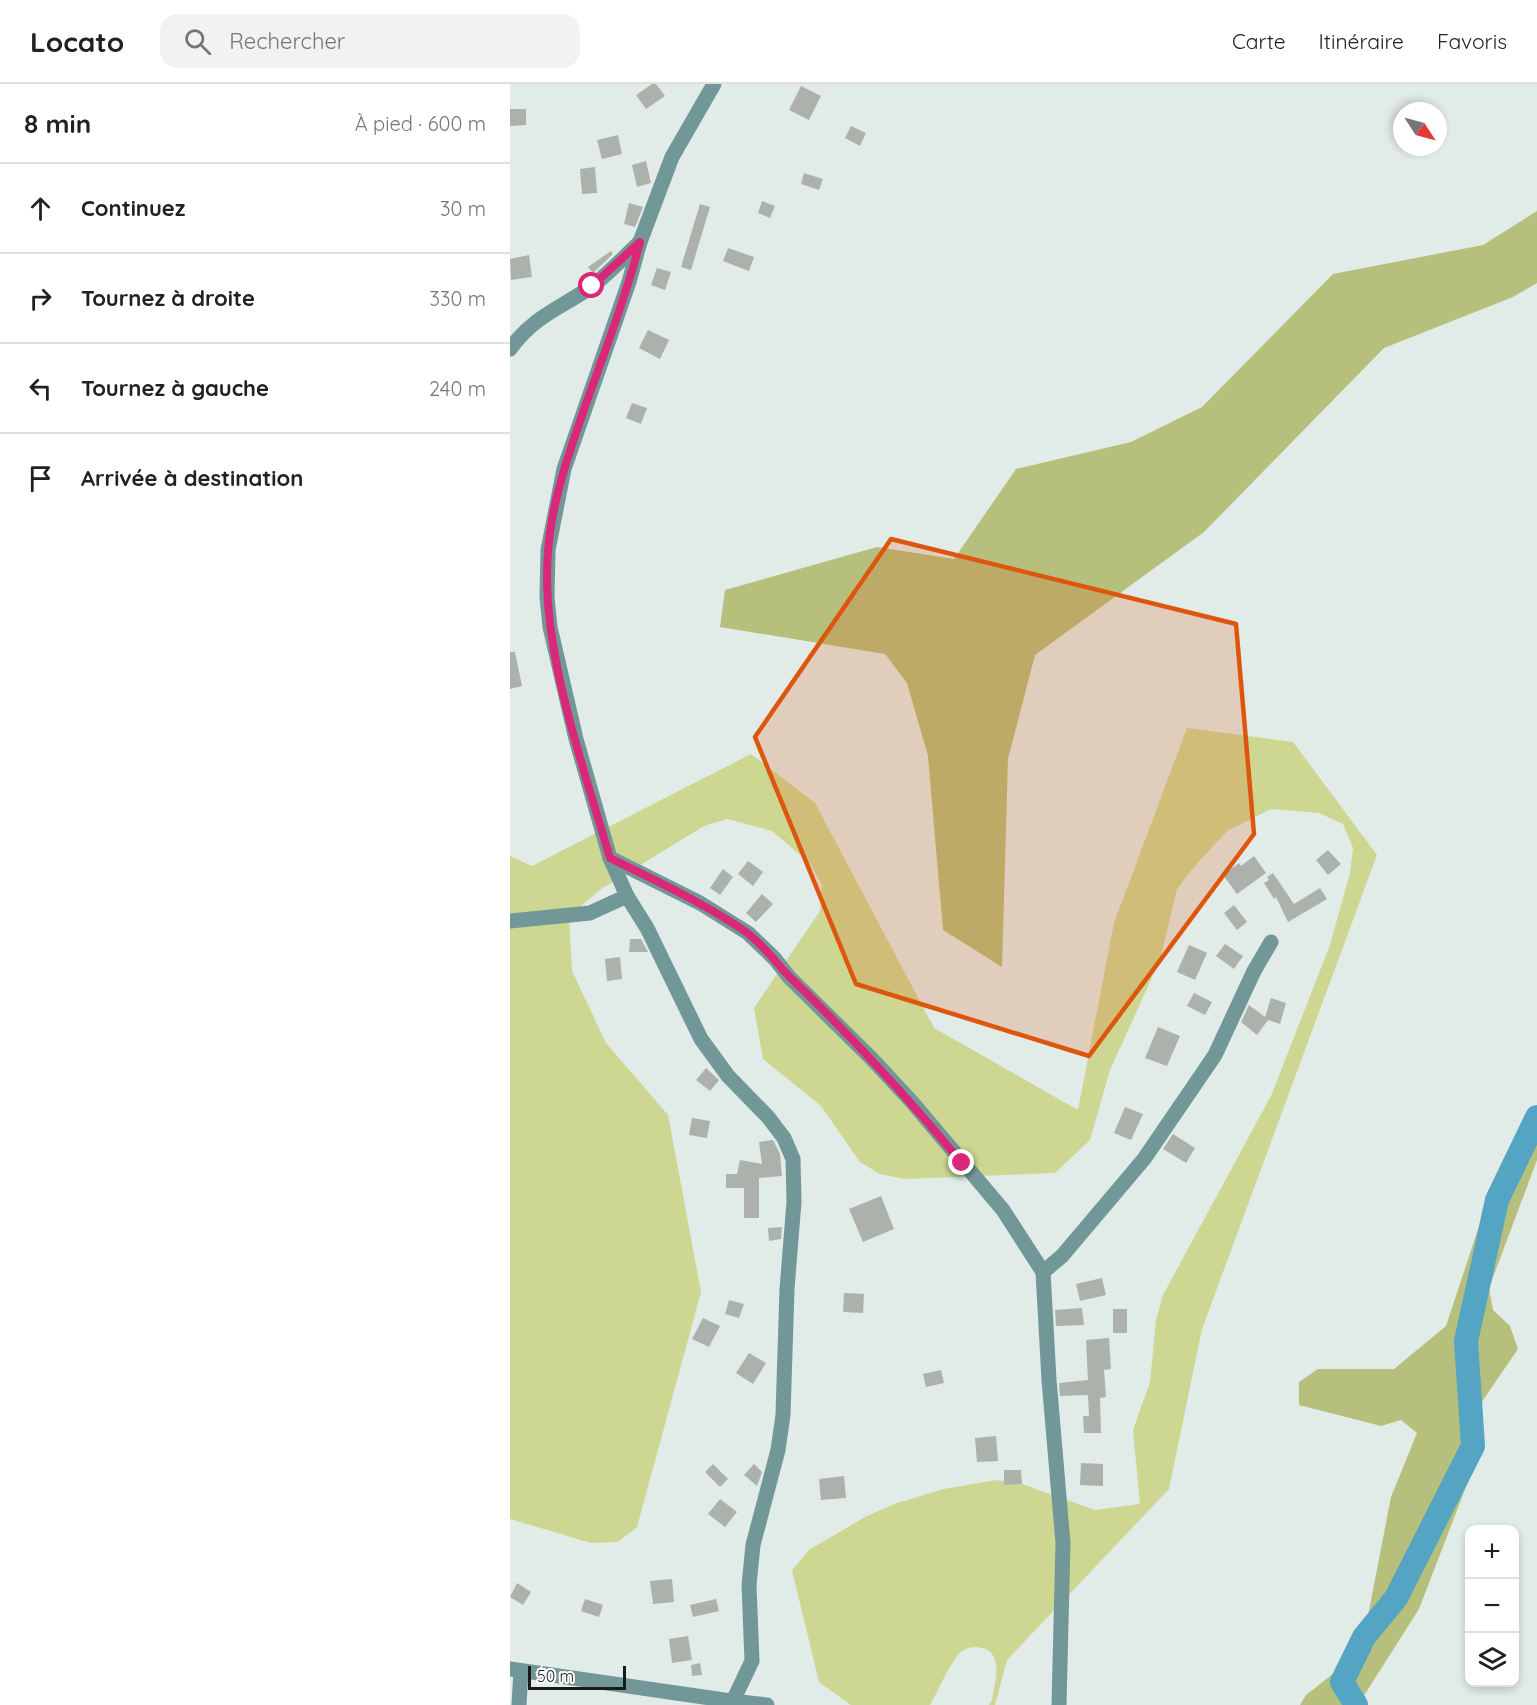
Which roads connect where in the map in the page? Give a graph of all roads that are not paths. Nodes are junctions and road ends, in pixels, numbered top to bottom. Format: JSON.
{"nodes":[{"id":1,"x":714,"y":84,"type":"edge"},
{"id":2,"x":640,"y":242,"type":"junction"},
{"id":3,"x":510,"y":349,"type":"edge"},
{"id":4,"x":610,"y":858,"type":"junction"},
{"id":5,"x":627,"y":896,"type":"junction"},
{"id":6,"x":510,"y":921,"type":"edge"},
{"id":7,"x":1271,"y":942,"type":"dead end"},
{"id":8,"x":1043,"y":1272,"type":"junction"},
{"id":9,"x":515,"y":1670,"type":"edge"},
{"id":10,"x":731,"y":1703,"type":"edge"},
{"id":11,"x":519,"y":1705,"type":"edge"},
{"id":12,"x":767,"y":1705,"type":"edge"},
{"id":13,"x":1059,"y":1705,"type":"edge"}],
"edges":[{"from":1,"to":2,"type":"street"},
{"from":2,"to":3,"type":"street"},
{"from":2,"to":4,"type":"street"},
{"from":4,"to":5,"type":"street"},
{"from":4,"to":8,"type":"street"},
{"from":5,"to":6,"type":"street"},
{"from":5,"to":10,"type":"street"},
{"from":7,"to":8,"type":"street"},
{"from":8,"to":13,"type":"street"},
{"from":9,"to":10,"type":"street"},
{"from":9,"to":11,"type":"street"},
{"from":10,"to":12,"type":"street"}]}
